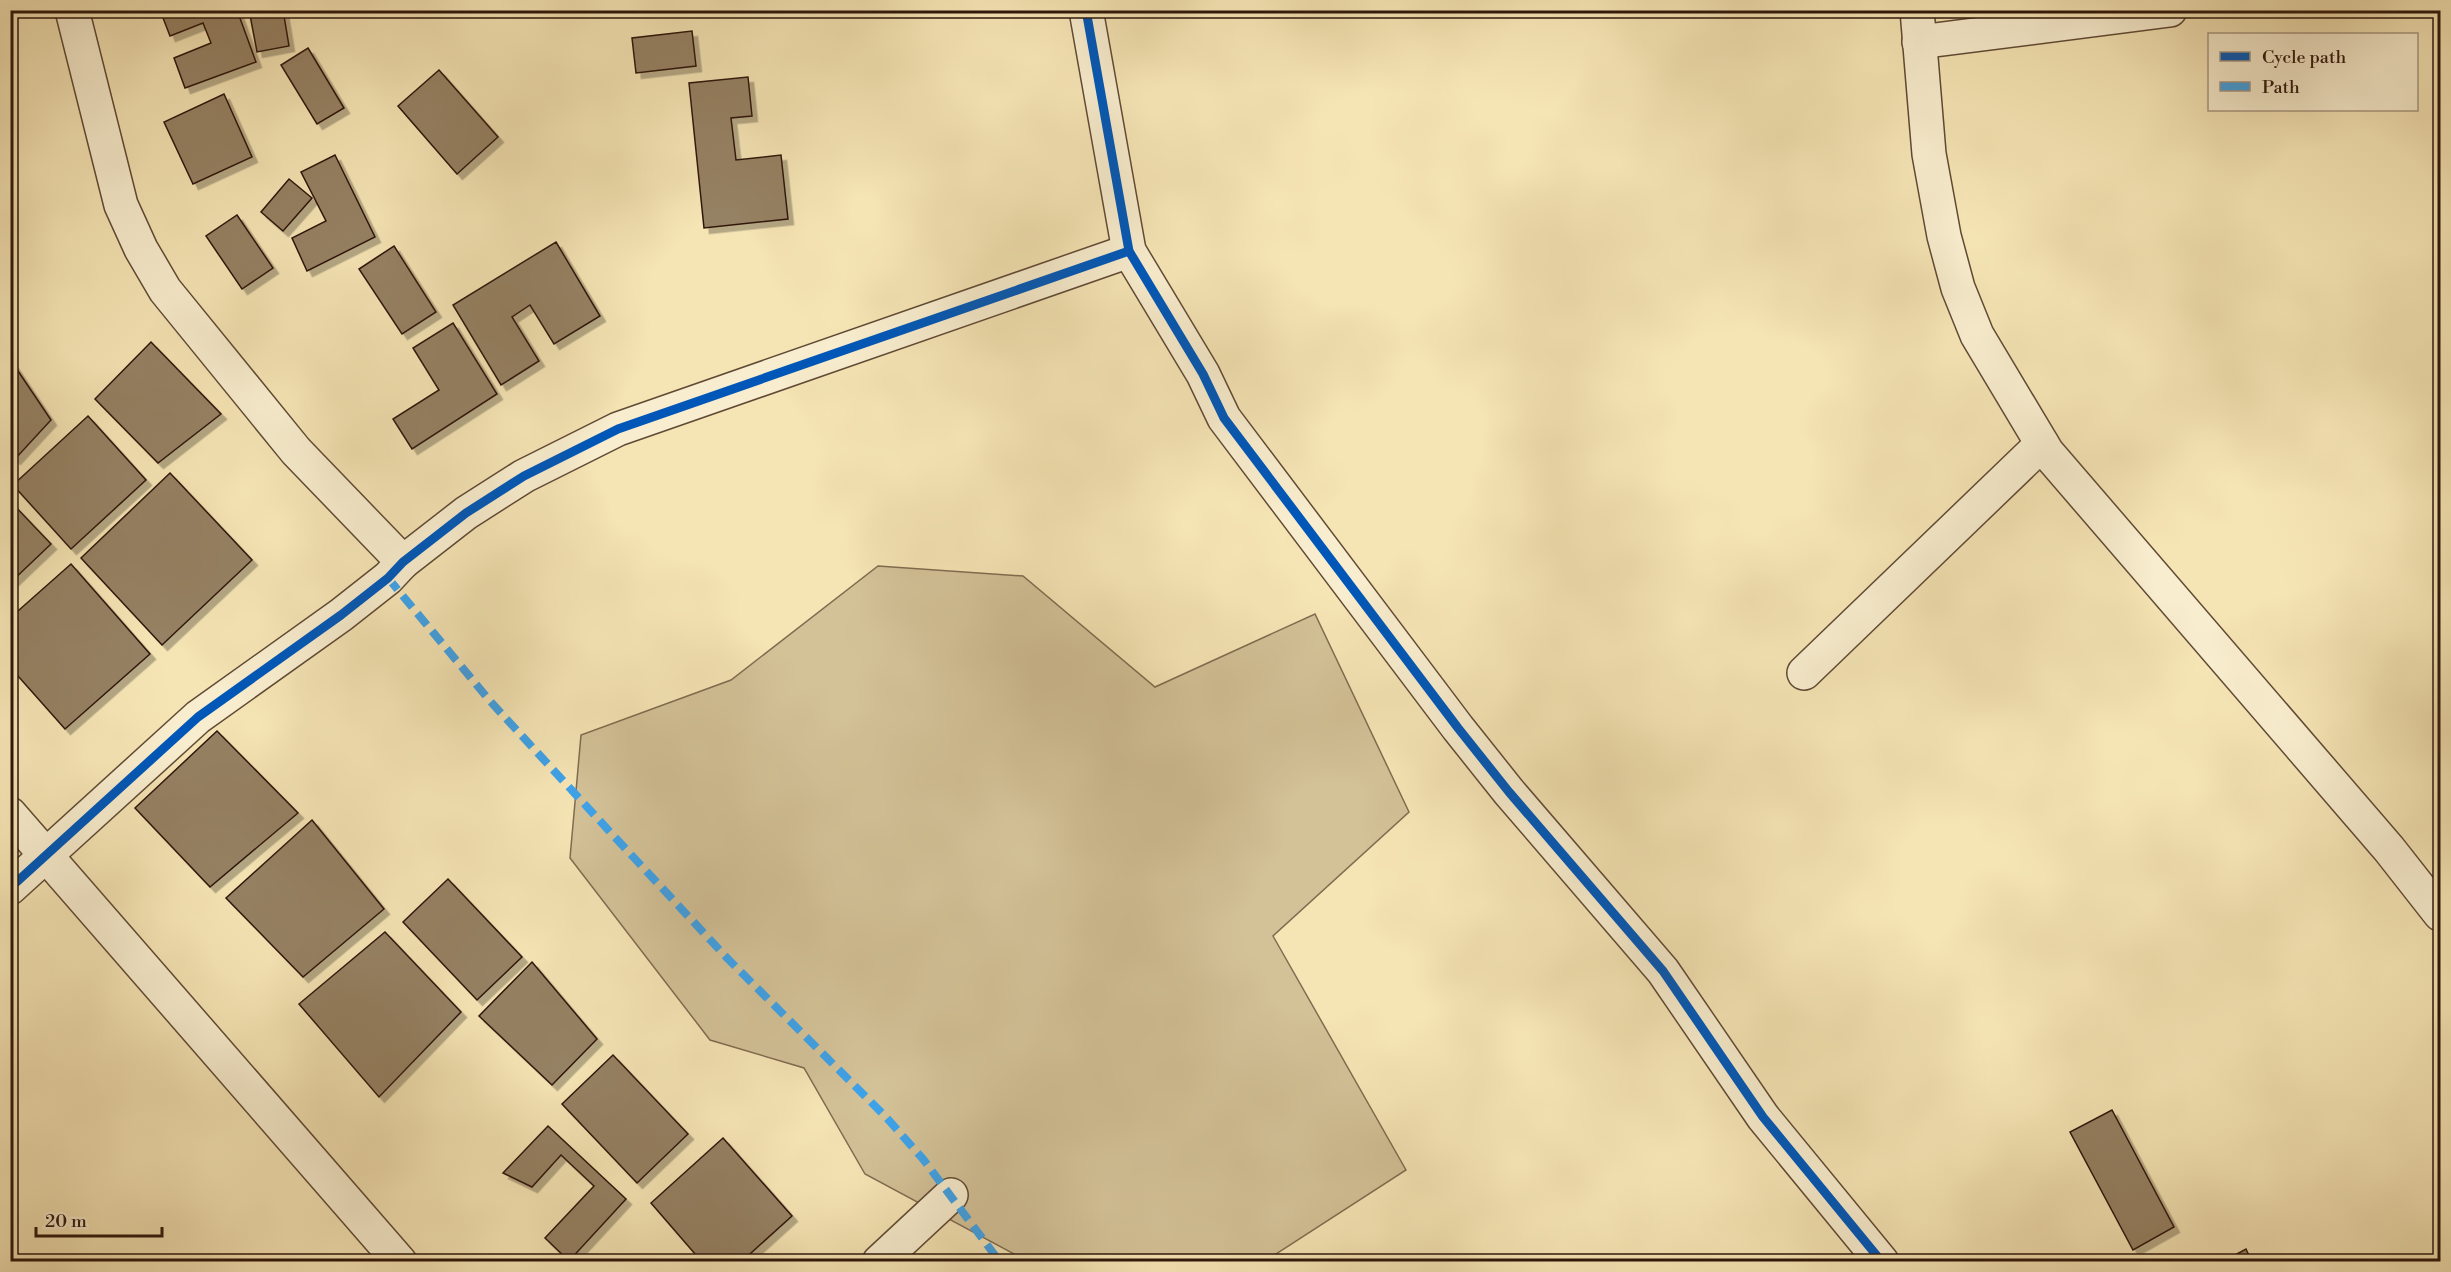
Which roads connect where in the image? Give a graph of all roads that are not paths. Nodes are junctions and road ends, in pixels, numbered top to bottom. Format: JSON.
{"nodes":[{"id":1,"x":72,"y":10,"type":"edge"},
{"id":2,"x":1086,"y":10,"type":"edge"},
{"id":3,"x":2170,"y":10,"type":"edge"},
{"id":4,"x":1918,"y":26,"type":"edge"},
{"id":5,"x":1129,"y":251,"type":"junction"},
{"id":6,"x":2042,"y":444,"type":"junction"},
{"id":7,"x":403,"y":562,"type":"junction"},
{"id":8,"x":1804,"y":673,"type":"dead end"},
{"id":9,"x":10,"y":814,"type":"edge"},
{"id":10,"x":47,"y":856,"type":"junction"},
{"id":11,"x":10,"y":888,"type":"edge"},
{"id":12,"x":2440,"y":915,"type":"edge"},
{"id":13,"x":951,"y":1195,"type":"dead end"},
{"id":14,"x":400,"y":1262,"type":"edge"},
{"id":15,"x":879,"y":1262,"type":"edge"},
{"id":16,"x":1882,"y":1262,"type":"edge"}],
"edges":[{"from":1,"to":7,"type":"street"},
{"from":2,"to":5,"type":"street"},
{"from":3,"to":4,"type":"street"},
{"from":4,"to":6,"type":"street"},
{"from":5,"to":7,"type":"street"},
{"from":5,"to":16,"type":"street"},
{"from":6,"to":8,"type":"street"},
{"from":6,"to":12,"type":"street"},
{"from":7,"to":10,"type":"street"},
{"from":9,"to":10,"type":"street"},
{"from":10,"to":11,"type":"street"},
{"from":10,"to":14,"type":"street"},
{"from":13,"to":15,"type":"street"}]}
